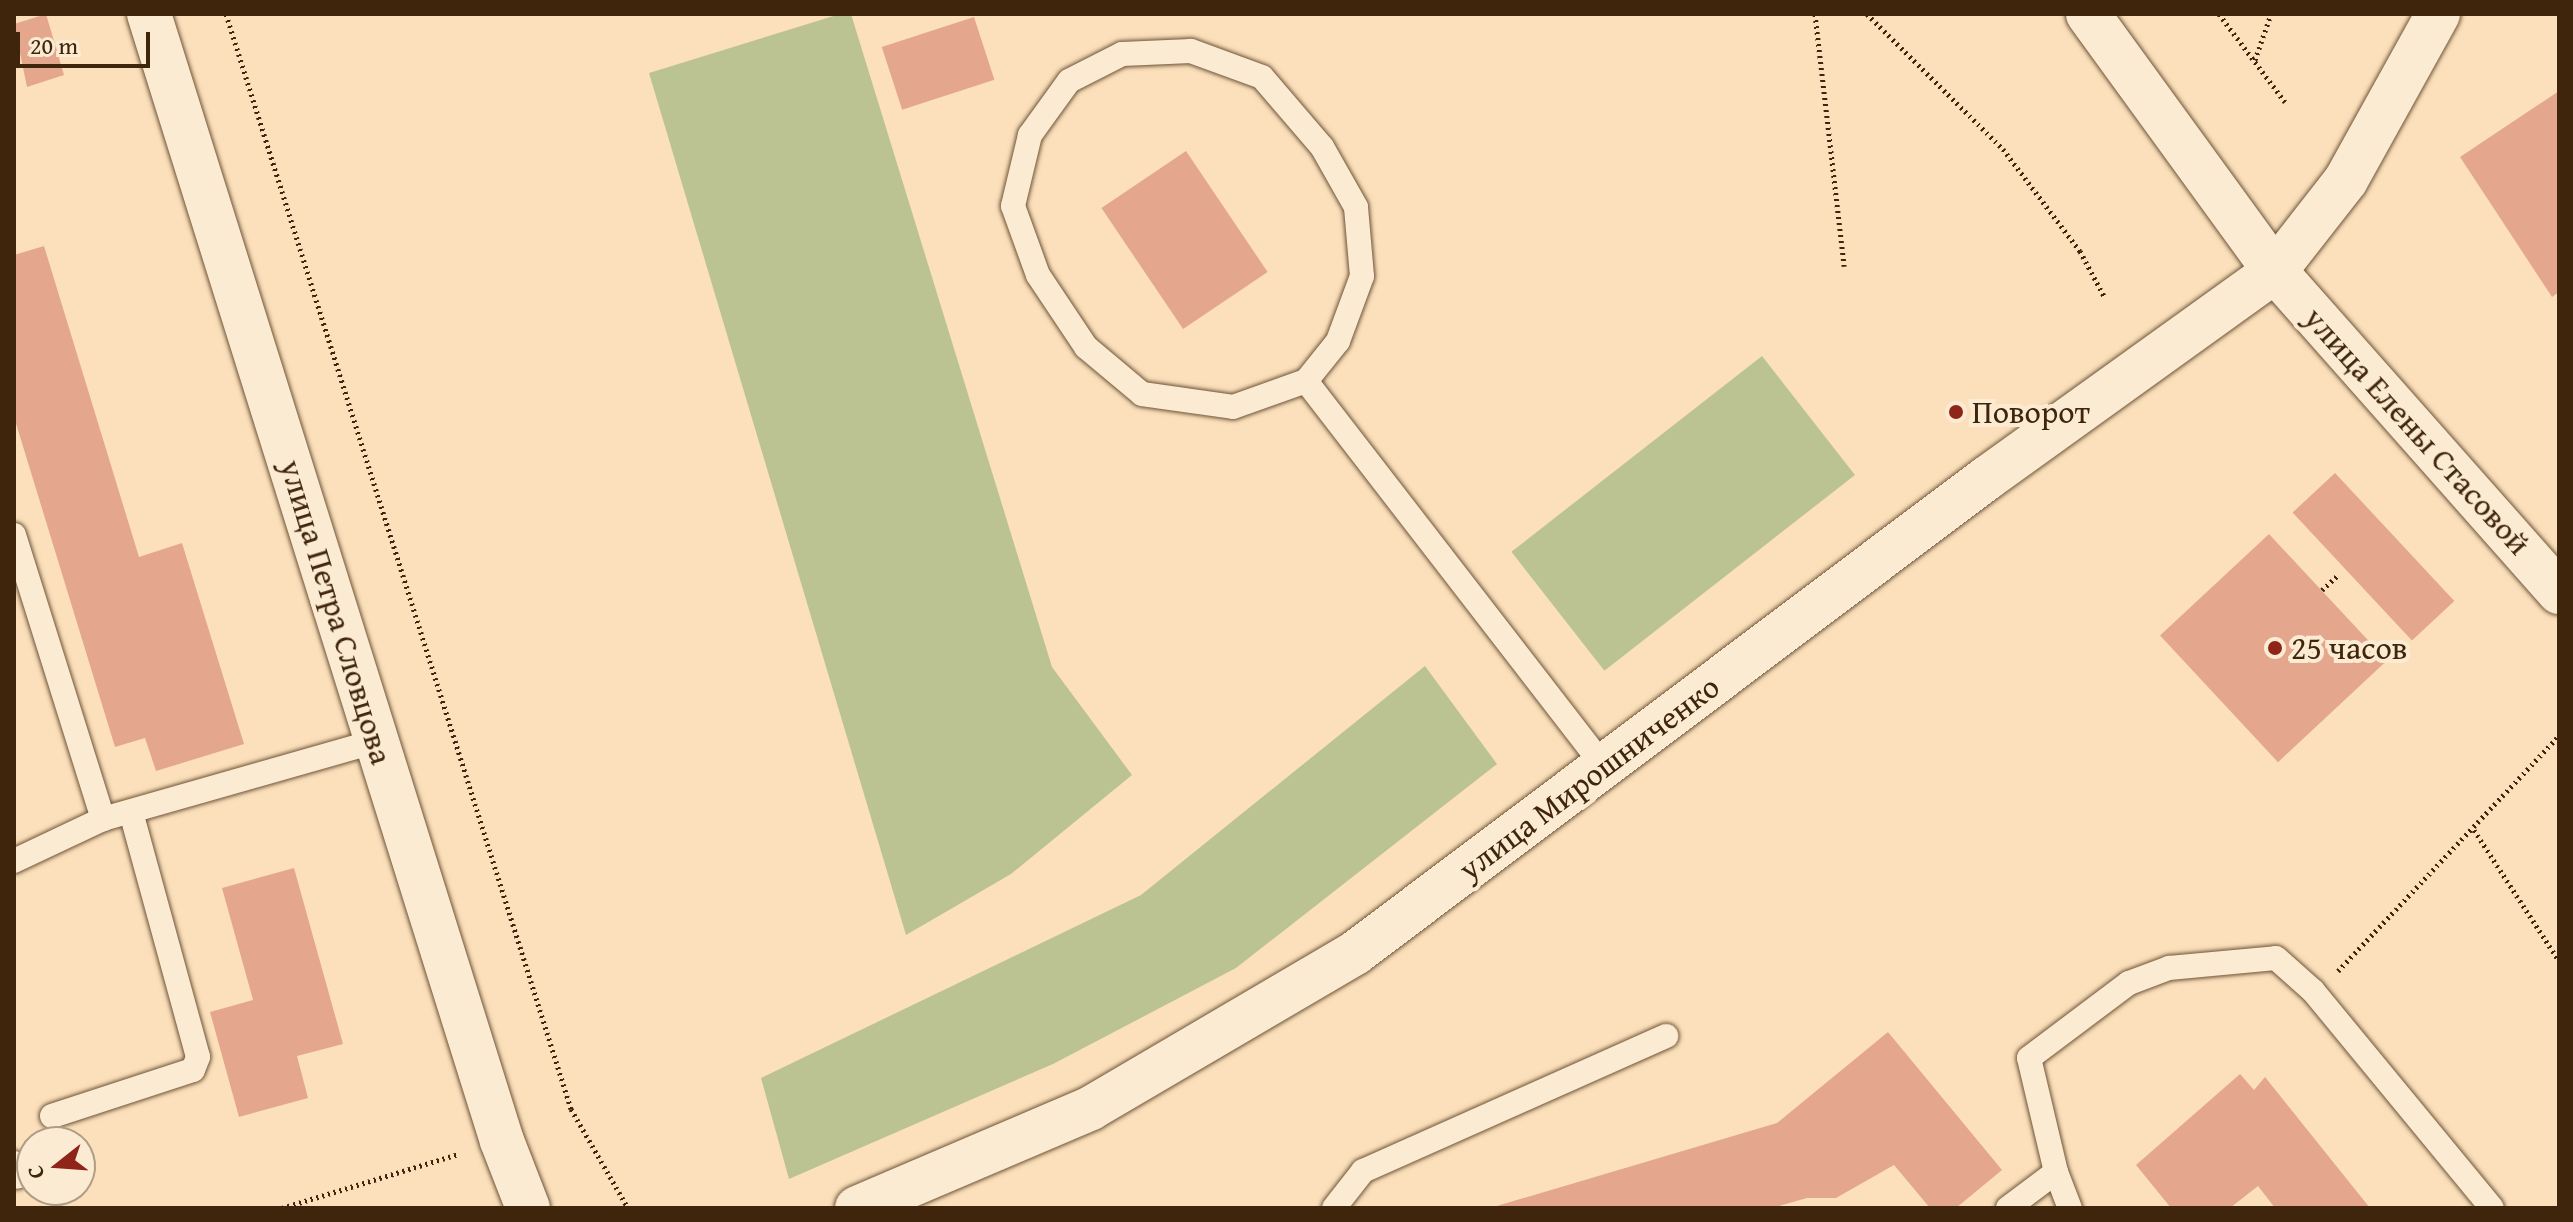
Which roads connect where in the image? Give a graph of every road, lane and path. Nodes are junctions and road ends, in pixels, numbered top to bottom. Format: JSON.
{"nodes":[{"id":1,"x":149,"y":14,"type":"edge"},
{"id":2,"x":226,"y":14,"type":"edge"},
{"id":3,"x":1815,"y":14,"type":"edge"},
{"id":4,"x":1867,"y":14,"type":"edge"},
{"id":5,"x":2088,"y":14,"type":"edge"},
{"id":6,"x":2219,"y":14,"type":"edge"},
{"id":7,"x":2271,"y":14,"type":"edge"},
{"id":8,"x":2438,"y":14,"type":"edge"},
{"id":9,"x":2255,"y":61,"type":"junction"},
{"id":10,"x":2285,"y":102,"type":"dead end"},
{"id":11,"x":1844,"y":266,"type":"dead end"},
{"id":12,"x":2275,"y":271,"type":"junction"},
{"id":13,"x":2105,"y":298,"type":"dead end"},
{"id":14,"x":1306,"y":381,"type":"junction"},
{"id":15,"x":14,"y":535,"type":"edge"},
{"id":16,"x":2337,"y":576,"type":"dead end"},
{"id":17,"x":2322,"y":590,"type":"dead end"},
{"id":18,"x":2559,"y":592,"type":"edge"},
{"id":19,"x":2559,"y":736,"type":"edge"},
{"id":20,"x":376,"y":741,"type":"junction"},
{"id":21,"x":1604,"y":767,"type":"junction"},
{"id":22,"x":131,"y":812,"type":"junction"},
{"id":23,"x":103,"y":819,"type":"junction"},
{"id":24,"x":2474,"y":830,"type":"junction"},
{"id":25,"x":14,"y":861,"type":"edge"},
{"id":26,"x":2361,"y":951,"type":"dead end"},
{"id":27,"x":2559,"y":961,"type":"edge"},
{"id":28,"x":1666,"y":1036,"type":"dead end"},
{"id":29,"x":52,"y":1116,"type":"dead end"},
{"id":30,"x":502,"y":1141,"type":"junction"},
{"id":31,"x":14,"y":1163,"type":"edge"},
{"id":32,"x":2056,"y":1172,"type":"junction"},
{"id":33,"x":14,"y":1177,"type":"edge"},
{"id":34,"x":282,"y":1208,"type":"edge"},
{"id":35,"x":528,"y":1208,"type":"edge"},
{"id":36,"x":628,"y":1208,"type":"edge"},
{"id":37,"x":857,"y":1208,"type":"edge"},
{"id":38,"x":1334,"y":1208,"type":"edge"},
{"id":39,"x":2008,"y":1208,"type":"edge"},
{"id":40,"x":2070,"y":1208,"type":"edge"},
{"id":41,"x":2492,"y":1208,"type":"edge"}],
"edges":[{"from":1,"to":20,"type":"street","name":"улица Петра Словцова"},
{"from":2,"to":36,"type":"path"},
{"from":3,"to":11,"type":"path"},
{"from":4,"to":13,"type":"path"},
{"from":5,"to":12,"type":"street","name":"улица Елены Стасовой"},
{"from":6,"to":9,"type":"path"},
{"from":7,"to":9,"type":"path"},
{"from":8,"to":12,"type":"street"},
{"from":9,"to":10,"type":"path"},
{"from":12,"to":18,"type":"street","name":"улица Елены Стасовой"},
{"from":12,"to":21,"type":"street","name":"улица Мирошниченко"},
{"from":14,"to":14,"type":"lane"},
{"from":14,"to":21,"type":"lane"},
{"from":15,"to":23,"type":"lane"},
{"from":16,"to":17,"type":"path"},
{"from":19,"to":24,"type":"path"},
{"from":20,"to":22,"type":"lane"},
{"from":20,"to":30,"type":"street","name":"улица Петра Словцова"},
{"from":21,"to":37,"type":"street","name":"улица Мирошниченко"},
{"from":22,"to":23,"type":"lane"},
{"from":22,"to":29,"type":"lane"},
{"from":23,"to":25,"type":"lane"},
{"from":24,"to":26,"type":"path"},
{"from":24,"to":27,"type":"path"},
{"from":28,"to":38,"type":"lane"},
{"from":30,"to":34,"type":"path"},
{"from":30,"to":35,"type":"street","name":"улица Петра Словцова"},
{"from":31,"to":33,"type":"lane"},
{"from":32,"to":39,"type":"lane"},
{"from":32,"to":40,"type":"lane"},
{"from":32,"to":41,"type":"lane"}]}
